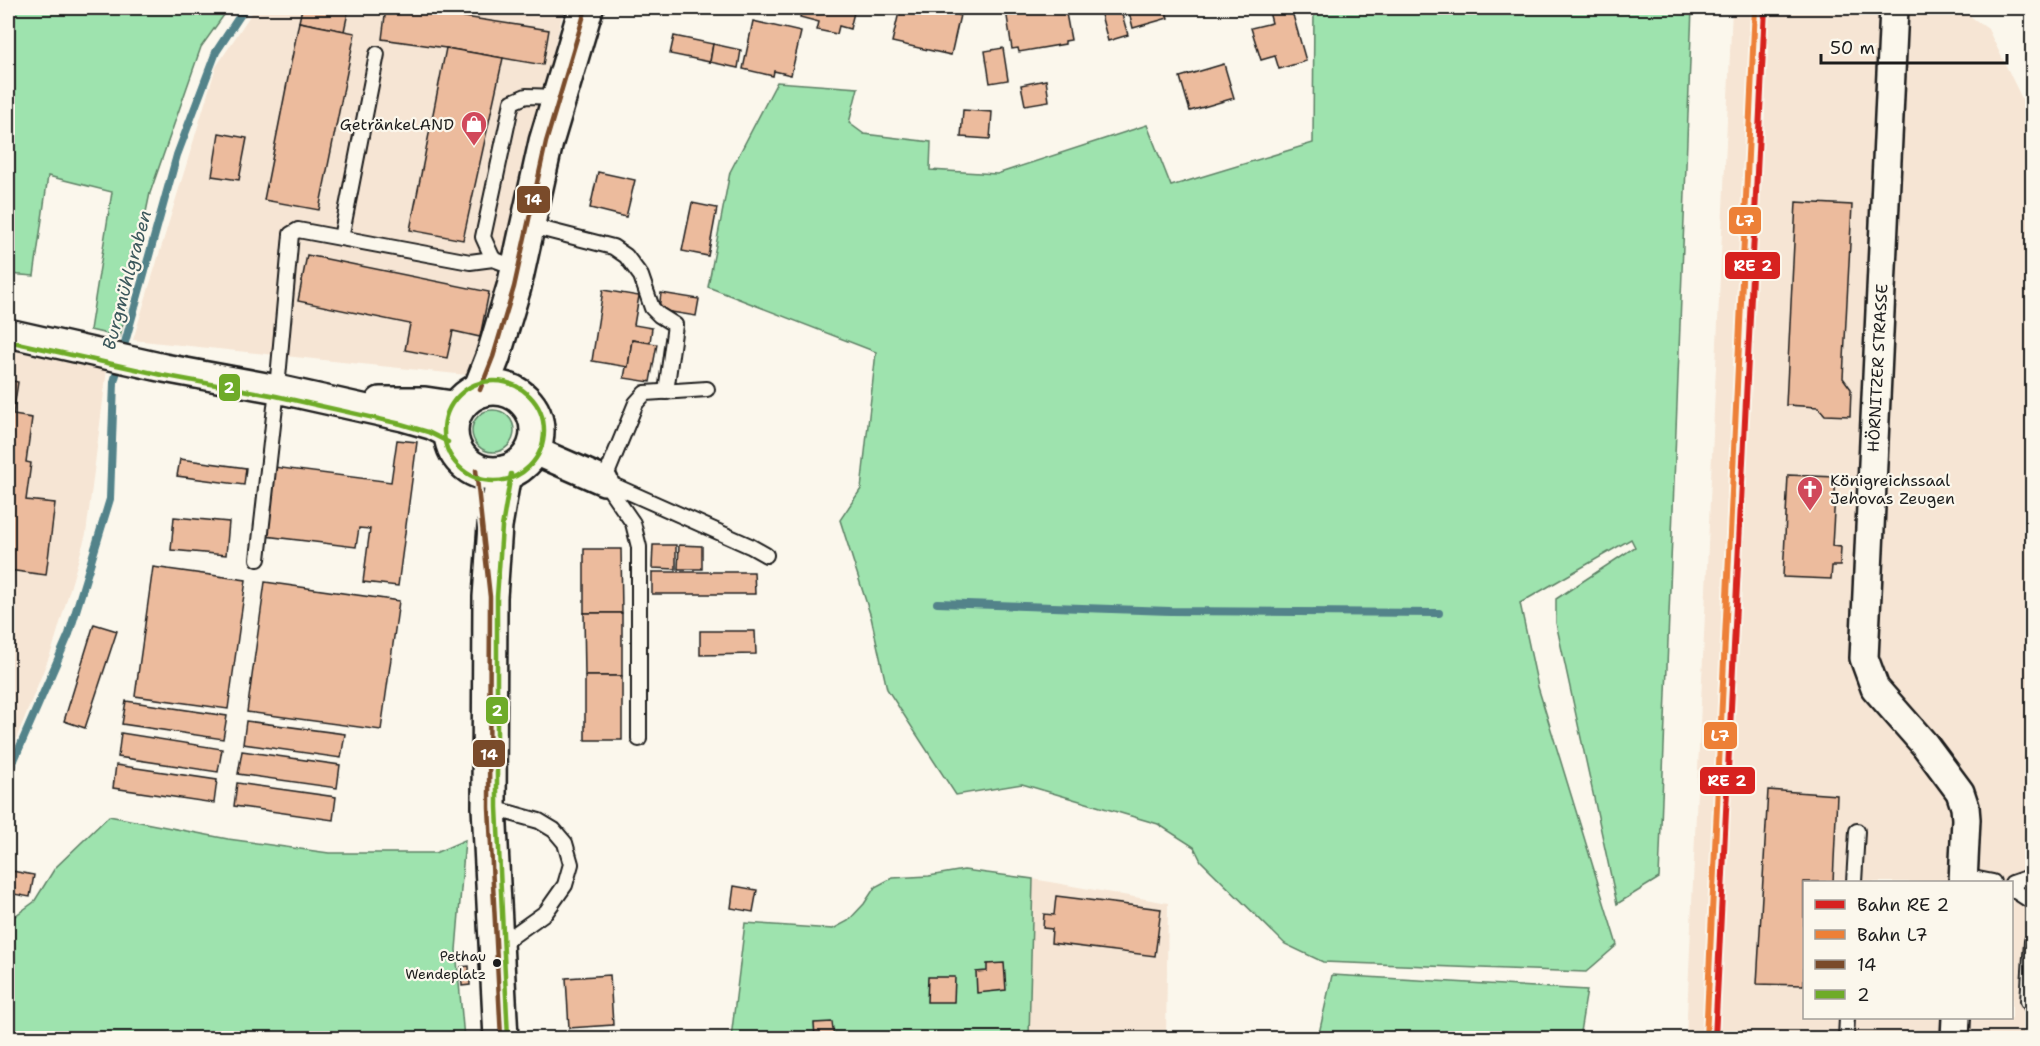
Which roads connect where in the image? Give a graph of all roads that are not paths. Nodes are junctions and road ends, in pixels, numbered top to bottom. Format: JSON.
{"nodes":[{"id":1,"x":586,"y":8,"type":"edge"},
{"id":2,"x":1884,"y":8,"type":"edge"},
{"id":3,"x":1894,"y":8,"type":"edge"},
{"id":4,"x":1891,"y":36,"type":"junction"},
{"id":5,"x":377,"y":54,"type":"dead end"},
{"id":6,"x":559,"y":97,"type":"junction"},
{"id":7,"x":527,"y":225,"type":"junction"},
{"id":8,"x":342,"y":238,"type":"junction"},
{"id":9,"x":508,"y":271,"type":"junction"},
{"id":10,"x":8,"y":333,"type":"edge"},
{"id":11,"x":277,"y":389,"type":"junction"},
{"id":12,"x":707,"y":389,"type":"dead end"},
{"id":13,"x":512,"y":392,"type":"junction"},
{"id":14,"x":666,"y":392,"type":"junction"},
{"id":15,"x":463,"y":410,"type":"junction"},
{"id":16,"x":533,"y":450,"type":"junction"},
{"id":17,"x":490,"y":472,"type":"junction"},
{"id":18,"x":604,"y":481,"type":"junction"},
{"id":19,"x":766,"y":555,"type":"dead end"},
{"id":20,"x":258,"y":559,"type":"dead end"},
{"id":21,"x":639,"y":739,"type":"dead end"},
{"id":22,"x":489,"y":807,"type":"junction"},
{"id":23,"x":1857,"y":831,"type":"dead end"},
{"id":24,"x":2032,"y":876,"type":"edge"},
{"id":25,"x":1963,"y":879,"type":"edge"},
{"id":26,"x":1854,"y":881,"type":"edge"},
{"id":27,"x":1983,"y":881,"type":"edge"},
{"id":28,"x":2013,"y":883,"type":"edge"},
{"id":29,"x":2013,"y":890,"type":"edge"},
{"id":30,"x":2032,"y":902,"type":"edge"},
{"id":31,"x":2032,"y":941,"type":"edge"},
{"id":32,"x":495,"y":948,"type":"junction"},
{"id":33,"x":2032,"y":1007,"type":"edge"},
{"id":34,"x":1847,"y":1019,"type":"edge"},
{"id":35,"x":1956,"y":1019,"type":"edge"},
{"id":36,"x":501,"y":1038,"type":"edge"},
{"id":37,"x":1846,"y":1038,"type":"edge"},
{"id":38,"x":1955,"y":1038,"type":"edge"}],
"edges":[{"from":1,"to":6,"type":"main road"},
{"from":2,"to":4,"type":"street","name":"HÖRNITZER STRASSE"},
{"from":3,"to":4,"type":"street","name":"HÖRNITZER STRASSE"},
{"from":4,"to":25,"type":"street","name":"HÖRNITZER STRASSE"},
{"from":5,"to":8,"type":"lane"},
{"from":6,"to":7,"type":"main road"},
{"from":6,"to":9,"type":"lane"},
{"from":7,"to":9,"type":"main road"},
{"from":7,"to":14,"type":"lane"},
{"from":8,"to":9,"type":"lane"},
{"from":8,"to":11,"type":"lane"},
{"from":9,"to":13,"type":"main road"},
{"from":9,"to":15,"type":"main road"},
{"from":10,"to":11,"type":"street"},
{"from":11,"to":15,"type":"street"},
{"from":11,"to":20,"type":"lane"},
{"from":12,"to":14,"type":"lane"},
{"from":13,"to":15,"type":"main road"},
{"from":13,"to":16,"type":"main road"},
{"from":14,"to":18,"type":"lane"},
{"from":15,"to":17,"type":"main road"},
{"from":16,"to":17,"type":"main road"},
{"from":16,"to":18,"type":"street"},
{"from":17,"to":22,"type":"main road"},
{"from":18,"to":19,"type":"lane"},
{"from":18,"to":21,"type":"lane"},
{"from":22,"to":32,"type":"main road"},
{"from":22,"to":32,"type":"lane"},
{"from":23,"to":26,"type":"lane"},
{"from":24,"to":28,"type":"lane"},
{"from":25,"to":27,"type":"lane"},
{"from":29,"to":30,"type":"lane"},
{"from":31,"to":33,"type":"lane"},
{"from":32,"to":36,"type":"main road"},
{"from":34,"to":37,"type":"lane"},
{"from":35,"to":38,"type":"street"}]}
